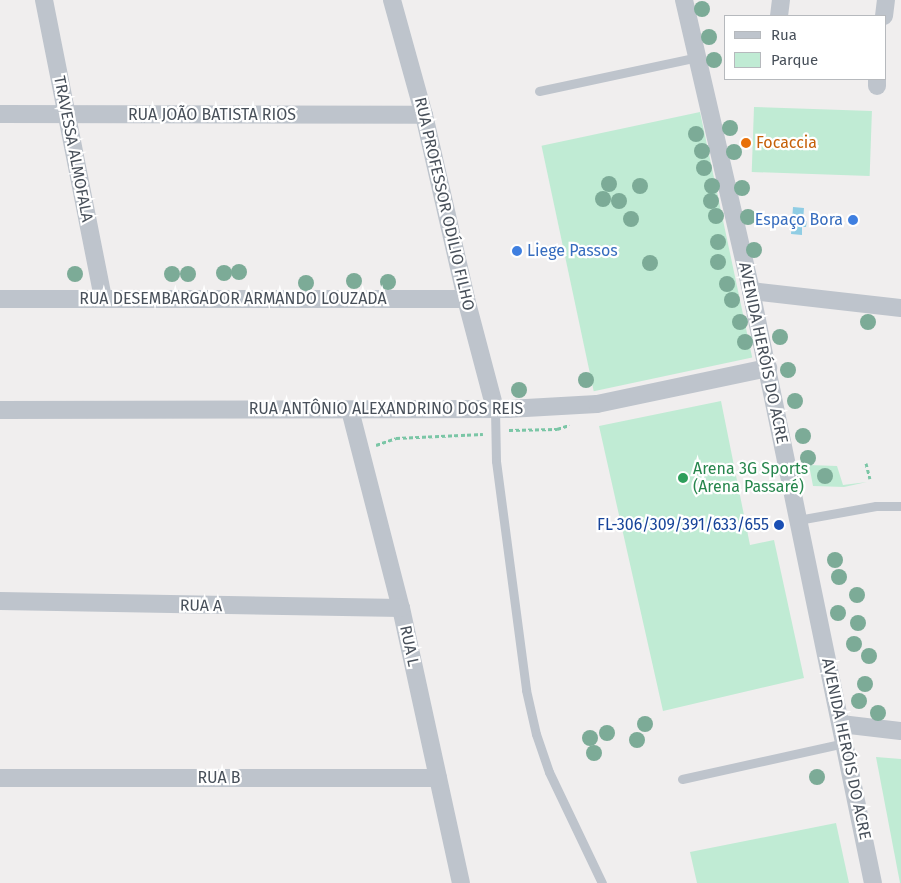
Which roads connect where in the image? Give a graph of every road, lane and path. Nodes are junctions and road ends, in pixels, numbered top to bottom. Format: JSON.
{"nodes":[{"id":1,"x":44,"y":0,"type":"edge"},
{"id":2,"x":392,"y":0,"type":"edge"},
{"id":3,"x":684,"y":0,"type":"edge"},
{"id":4,"x":781,"y":0,"type":"edge"},
{"id":5,"x":886,"y":0,"type":"edge"},
{"id":6,"x":779,"y":15,"type":"edge"},
{"id":7,"x":884,"y":15,"type":"edge"},
{"id":8,"x":697,"y":57,"type":"junction"},
{"id":9,"x":539,"y":91,"type":"dead end"},
{"id":10,"x":0,"y":114,"type":"edge"},
{"id":11,"x":66,"y":115,"type":"junction"},
{"id":12,"x":424,"y":115,"type":"junction"},
{"id":13,"x":751,"y":291,"type":"junction"},
{"id":14,"x":103,"y":298,"type":"junction"},
{"id":15,"x":0,"y":299,"type":"edge"},
{"id":16,"x":466,"y":299,"type":"junction"},
{"id":17,"x":901,"y":308,"type":"edge"},
{"id":18,"x":768,"y":368,"type":"junction"},
{"id":19,"x":495,"y":409,"type":"junction"},
{"id":20,"x":0,"y":410,"type":"edge"},
{"id":21,"x":350,"y":410,"type":"junction"},
{"id":22,"x":866,"y":463,"type":"dead end"},
{"id":23,"x":870,"y":479,"type":"dead end"},
{"id":24,"x":901,"y":506,"type":"edge"},
{"id":25,"x":798,"y":520,"type":"junction"},
{"id":26,"x":0,"y":601,"type":"edge"},
{"id":27,"x":401,"y":608,"type":"junction"},
{"id":28,"x":841,"y":724,"type":"junction"},
{"id":29,"x":901,"y":731,"type":"edge"},
{"id":30,"x":845,"y":743,"type":"junction"},
{"id":31,"x":0,"y":778,"type":"edge"},
{"id":32,"x":438,"y":778,"type":"junction"},
{"id":33,"x":682,"y":779,"type":"dead end"},
{"id":34,"x":461,"y":883,"type":"edge"},
{"id":35,"x":602,"y":883,"type":"edge"},
{"id":36,"x":873,"y":883,"type":"edge"}],
"edges":[{"from":1,"to":11,"type":"street","name":"TRAVESSA ALMOFALA"},
{"from":2,"to":12,"type":"street","name":"RUA PROFESSOR ODÍLIO FILHO"},
{"from":3,"to":8,"type":"street","name":"AVENIDA HERÓIS DO ACRE"},
{"from":4,"to":6,"type":"street"},
{"from":5,"to":7,"type":"street"},
{"from":8,"to":9,"type":"lane"},
{"from":8,"to":13,"type":"street","name":"AVENIDA HERÓIS DO ACRE"},
{"from":10,"to":11,"type":"street","name":"RUA JOÃO BATISTA RIOS"},
{"from":11,"to":12,"type":"street","name":"RUA JOÃO BATISTA RIOS"},
{"from":11,"to":14,"type":"street","name":"TRAVESSA ALMOFALA"},
{"from":12,"to":16,"type":"street","name":"RUA PROFESSOR ODÍLIO FILHO"},
{"from":13,"to":17,"type":"street"},
{"from":13,"to":18,"type":"street","name":"AVENIDA HERÓIS DO ACRE"},
{"from":14,"to":15,"type":"street","name":"RUA DESEMBARGADOR ARMANDO LOUZADA"},
{"from":14,"to":16,"type":"street","name":"RUA DESEMBARGADOR ARMANDO LOUZADA"},
{"from":16,"to":19,"type":"street","name":"RUA PROFESSOR ODÍLIO FILHO"},
{"from":18,"to":19,"type":"street","name":"RUA ANTÔNIO ALEXANDRINO DOS REIS"},
{"from":18,"to":25,"type":"street","name":"AVENIDA HERÓIS DO ACRE"},
{"from":19,"to":21,"type":"street","name":"RUA ANTÔNIO ALEXANDRINO DOS REIS"},
{"from":19,"to":35,"type":"lane"},
{"from":20,"to":21,"type":"street","name":"RUA ANTÔNIO ALEXANDRINO DOS REIS"},
{"from":21,"to":27,"type":"street","name":"RUA L"},
{"from":22,"to":23,"type":"path"},
{"from":24,"to":25,"type":"lane"},
{"from":25,"to":28,"type":"street","name":"AVENIDA HERÓIS DO ACRE"},
{"from":26,"to":27,"type":"street","name":"RUA A"},
{"from":27,"to":32,"type":"street","name":"RUA L"},
{"from":28,"to":29,"type":"street"},
{"from":28,"to":30,"type":"street","name":"AVENIDA HERÓIS DO ACRE"},
{"from":30,"to":33,"type":"lane"},
{"from":30,"to":36,"type":"street","name":"AVENIDA HERÓIS DO ACRE"},
{"from":31,"to":32,"type":"street","name":"RUA B"},
{"from":32,"to":34,"type":"street","name":"RUA L"}]}
